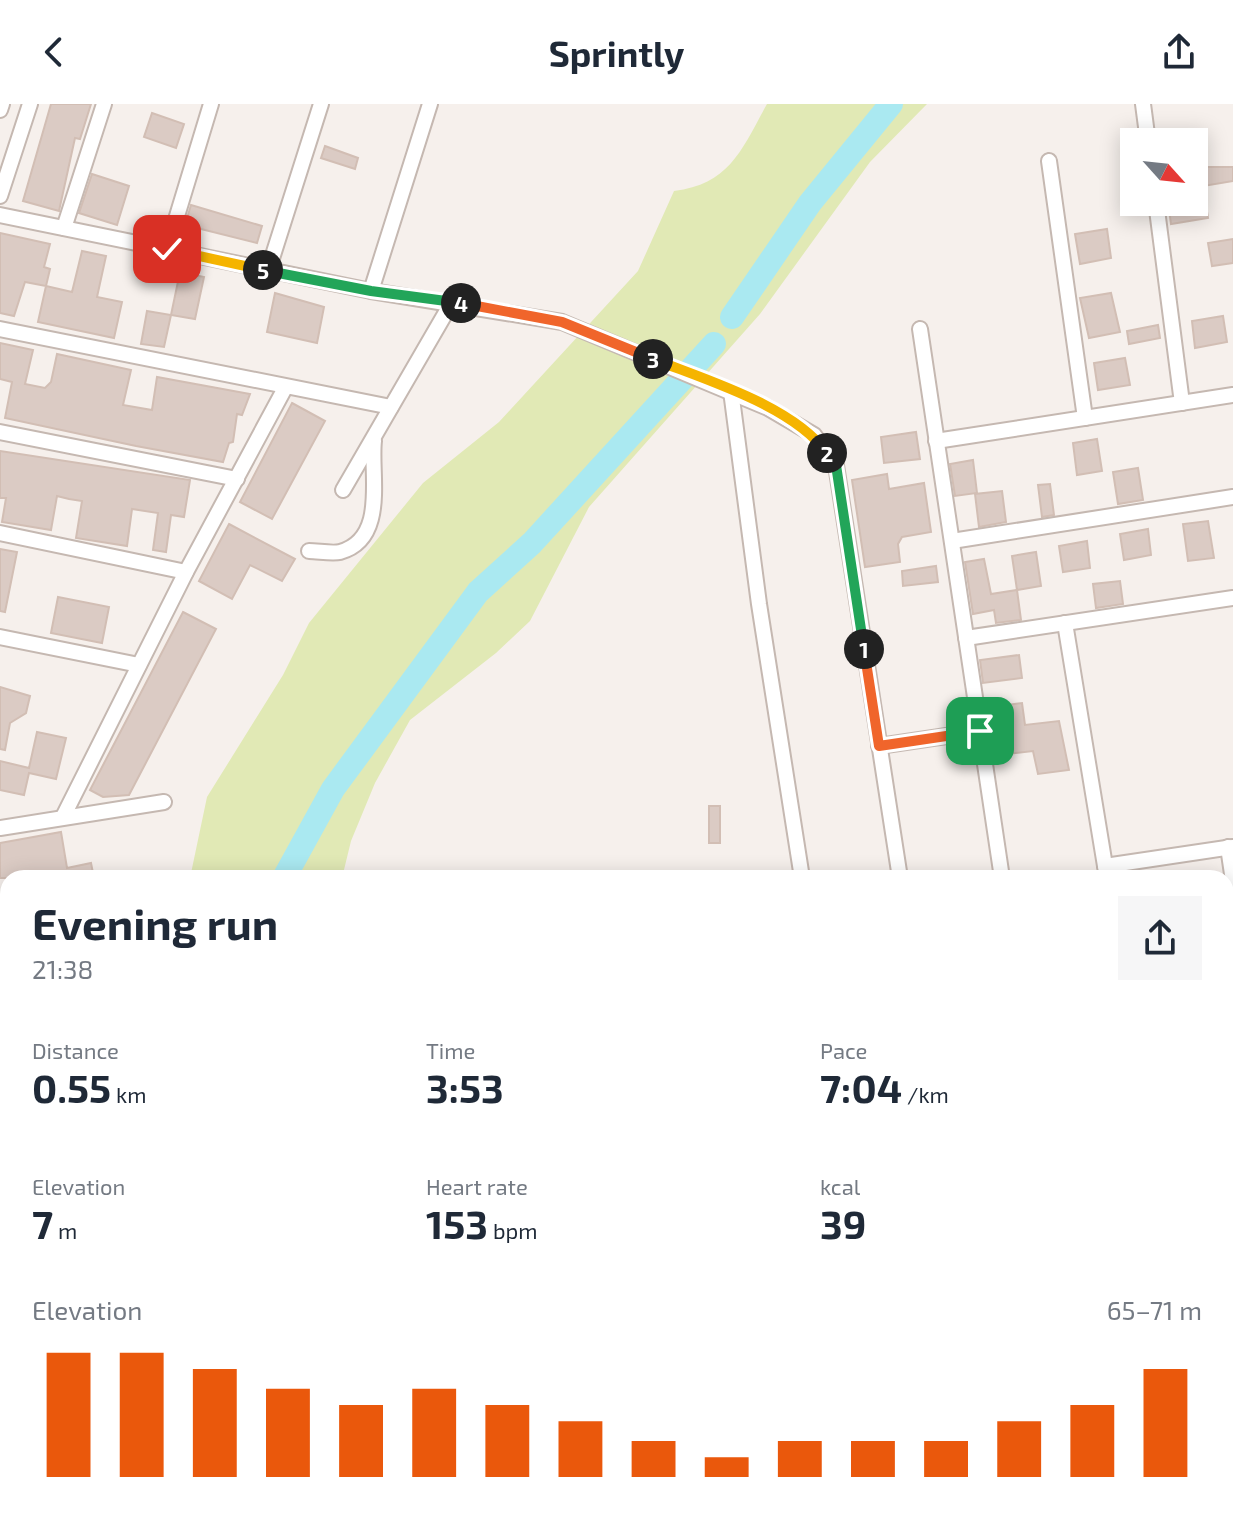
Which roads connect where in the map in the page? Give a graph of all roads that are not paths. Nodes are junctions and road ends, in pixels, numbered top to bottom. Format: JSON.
{"nodes":[{"id":1,"x":30,"y":104,"type":"edge"},
{"id":2,"x":104,"y":104,"type":"edge"},
{"id":3,"x":211,"y":104,"type":"edge"},
{"id":4,"x":321,"y":104,"type":"edge"},
{"id":5,"x":430,"y":104,"type":"edge"},
{"id":6,"x":1143,"y":104,"type":"edge"},
{"id":7,"x":1146,"y":128,"type":"edge"},
{"id":8,"x":1049,"y":161,"type":"dead end"},
{"id":9,"x":0,"y":196,"type":"edge"},
{"id":10,"x":0,"y":215,"type":"edge"},
{"id":11,"x":1158,"y":216,"type":"edge"},
{"id":12,"x":64,"y":228,"type":"junction"},
{"id":13,"x":167,"y":249,"type":"junction"},
{"id":14,"x":268,"y":271,"type":"junction"},
{"id":15,"x":371,"y":291,"type":"junction"},
{"id":16,"x":452,"y":302,"type":"junction"},
{"id":17,"x":0,"y":329,"type":"edge"},
{"id":18,"x":920,"y":329,"type":"dead end"},
{"id":19,"x":285,"y":388,"type":"junction"},
{"id":20,"x":731,"y":391,"type":"junction"},
{"id":21,"x":1233,"y":395,"type":"edge"},
{"id":22,"x":1182,"y":403,"type":"junction"},
{"id":23,"x":391,"y":407,"type":"junction"},
{"id":24,"x":1085,"y":418,"type":"junction"},
{"id":25,"x":0,"y":432,"type":"edge"},
{"id":26,"x":375,"y":436,"type":"junction"},
{"id":27,"x":936,"y":441,"type":"junction"},
{"id":28,"x":237,"y":479,"type":"junction"},
{"id":29,"x":343,"y":490,"type":"dead end"},
{"id":30,"x":1233,"y":497,"type":"edge"},
{"id":31,"x":0,"y":533,"type":"edge"},
{"id":32,"x":952,"y":541,"type":"junction"},
{"id":33,"x":309,"y":551,"type":"dead end"},
{"id":34,"x":186,"y":572,"type":"junction"},
{"id":35,"x":1233,"y":598,"type":"edge"},
{"id":36,"x":1065,"y":623,"type":"junction"},
{"id":37,"x":0,"y":637,"type":"edge"},
{"id":38,"x":966,"y":638,"type":"junction"},
{"id":39,"x":139,"y":665,"type":"junction"},
{"id":40,"x":980,"y":731,"type":"junction"},
{"id":41,"x":879,"y":746,"type":"junction"},
{"id":42,"x":164,"y":802,"type":"dead end"},
{"id":43,"x":63,"y":817,"type":"junction"},
{"id":44,"x":0,"y":828,"type":"edge"},
{"id":45,"x":1230,"y":847,"type":"edge"},
{"id":46,"x":801,"y":870,"type":"edge"},
{"id":47,"x":899,"y":870,"type":"edge"},
{"id":48,"x":1001,"y":870,"type":"edge"},
{"id":49,"x":1106,"y":870,"type":"edge"},
{"id":50,"x":1116,"y":870,"type":"edge"},
{"id":51,"x":1232,"y":870,"type":"edge"}],
"edges":[{"from":1,"to":9,"type":"street"},
{"from":2,"to":12,"type":"street"},
{"from":3,"to":13,"type":"street"},
{"from":4,"to":14,"type":"street"},
{"from":5,"to":15,"type":"street"},
{"from":6,"to":7,"type":"street"},
{"from":8,"to":24,"type":"street"},
{"from":10,"to":12,"type":"street"},
{"from":11,"to":22,"type":"street"},
{"from":12,"to":13,"type":"street"},
{"from":13,"to":14,"type":"street"},
{"from":14,"to":15,"type":"street"},
{"from":15,"to":16,"type":"street"},
{"from":16,"to":20,"type":"street"},
{"from":16,"to":23,"type":"street"},
{"from":17,"to":19,"type":"street"},
{"from":18,"to":27,"type":"street"},
{"from":19,"to":23,"type":"street"},
{"from":19,"to":28,"type":"street"},
{"from":20,"to":41,"type":"street"},
{"from":20,"to":46,"type":"street"},
{"from":21,"to":22,"type":"street"},
{"from":22,"to":24,"type":"street"},
{"from":23,"to":26,"type":"street"},
{"from":24,"to":27,"type":"street"},
{"from":25,"to":28,"type":"street"},
{"from":26,"to":29,"type":"street"},
{"from":26,"to":33,"type":"street"},
{"from":27,"to":32,"type":"street"},
{"from":28,"to":34,"type":"street"},
{"from":30,"to":32,"type":"street"},
{"from":31,"to":34,"type":"street"},
{"from":32,"to":38,"type":"street"},
{"from":34,"to":39,"type":"street"},
{"from":35,"to":36,"type":"street"},
{"from":36,"to":38,"type":"street"},
{"from":36,"to":49,"type":"street"},
{"from":37,"to":39,"type":"street"},
{"from":38,"to":40,"type":"street"},
{"from":39,"to":43,"type":"street"},
{"from":40,"to":41,"type":"street"},
{"from":40,"to":48,"type":"street"},
{"from":41,"to":47,"type":"street"},
{"from":42,"to":43,"type":"street"},
{"from":43,"to":44,"type":"street"},
{"from":45,"to":50,"type":"street"},
{"from":45,"to":51,"type":"street"}]}
